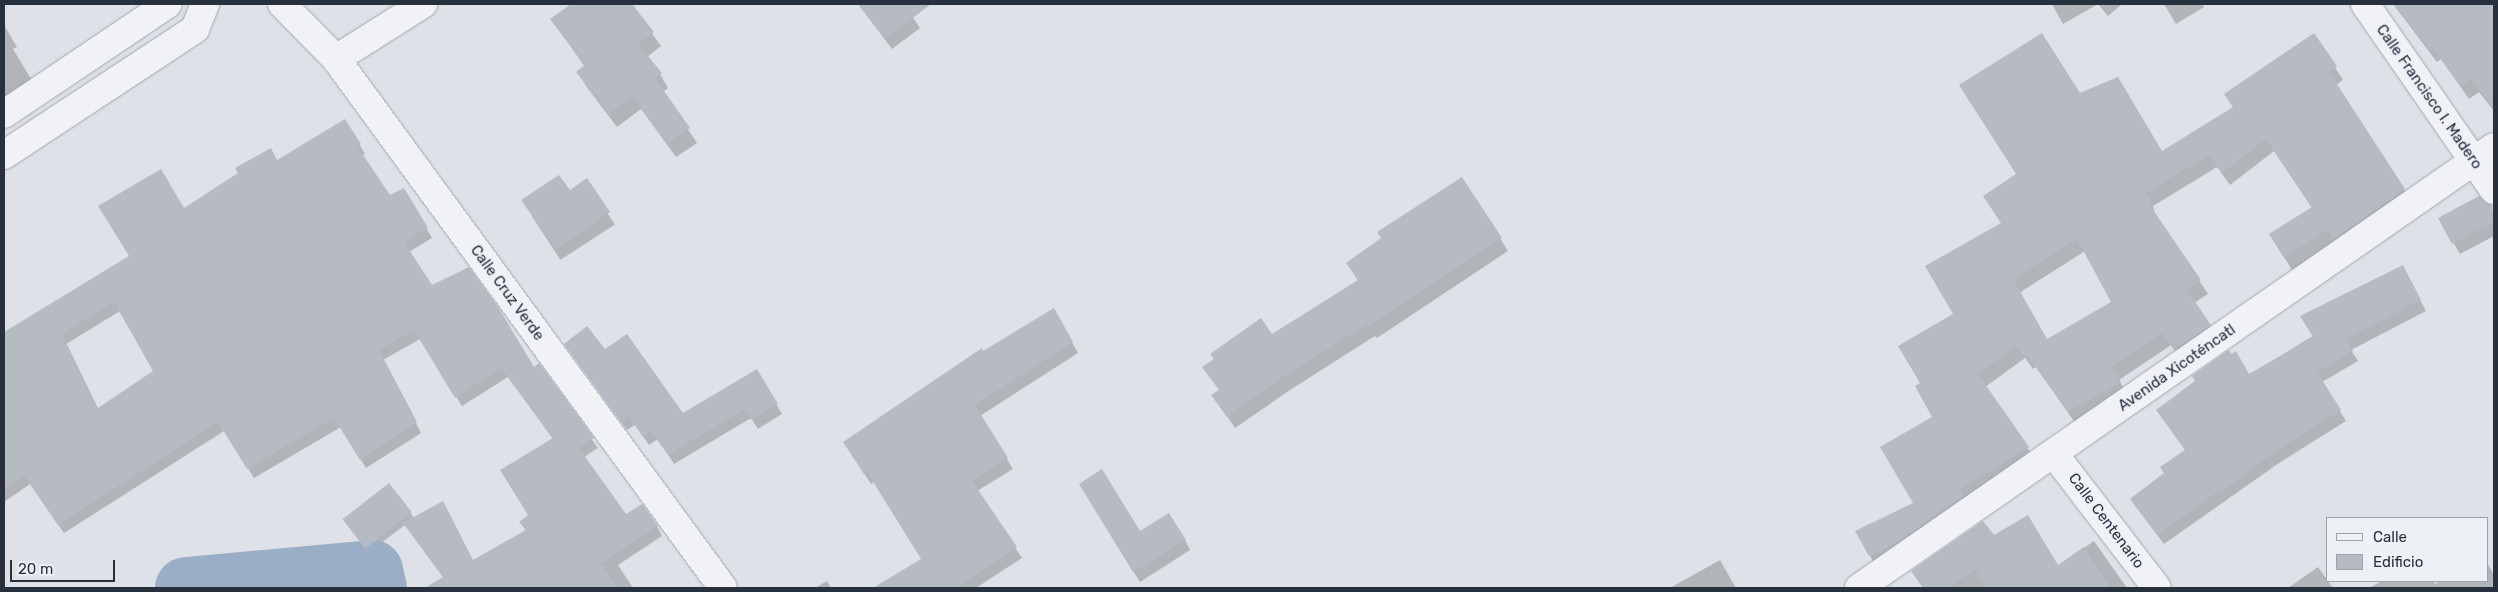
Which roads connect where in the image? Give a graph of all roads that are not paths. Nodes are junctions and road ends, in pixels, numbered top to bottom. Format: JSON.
{"nodes":[{"id":1,"x":168,"y":4,"type":"edge"},
{"id":2,"x":204,"y":4,"type":"edge"},
{"id":3,"x":282,"y":4,"type":"edge"},
{"id":4,"x":423,"y":4,"type":"edge"},
{"id":5,"x":2365,"y":4,"type":"edge"},
{"id":6,"x":336,"y":59,"type":"junction"},
{"id":7,"x":4,"y":114,"type":"edge"},
{"id":8,"x":2484,"y":154,"type":"edge"},
{"id":9,"x":4,"y":155,"type":"edge"},
{"id":10,"x":2494,"y":190,"type":"edge"},
{"id":11,"x":2054,"y":454,"type":"junction"},
{"id":12,"x":723,"y":588,"type":"edge"},
{"id":13,"x":1859,"y":588,"type":"edge"},
{"id":14,"x":2157,"y":588,"type":"edge"}],
"edges":[{"from":1,"to":7,"type":"street"},
{"from":2,"to":9,"type":"street"},
{"from":3,"to":6,"type":"street","name":"Calle Cruz Verde"},
{"from":4,"to":6,"type":"street"},
{"from":5,"to":8,"type":"street","name":"Calle Francisco I. Madero"},
{"from":6,"to":12,"type":"street","name":"Calle Cruz Verde"},
{"from":8,"to":10,"type":"street","name":"Calle Francisco I. Madero"},
{"from":8,"to":11,"type":"street","name":"Avenida Xicoténcatl"},
{"from":11,"to":13,"type":"street","name":"Avenida Xicoténcatl"},
{"from":11,"to":14,"type":"street","name":"Calle Centenario"}]}
